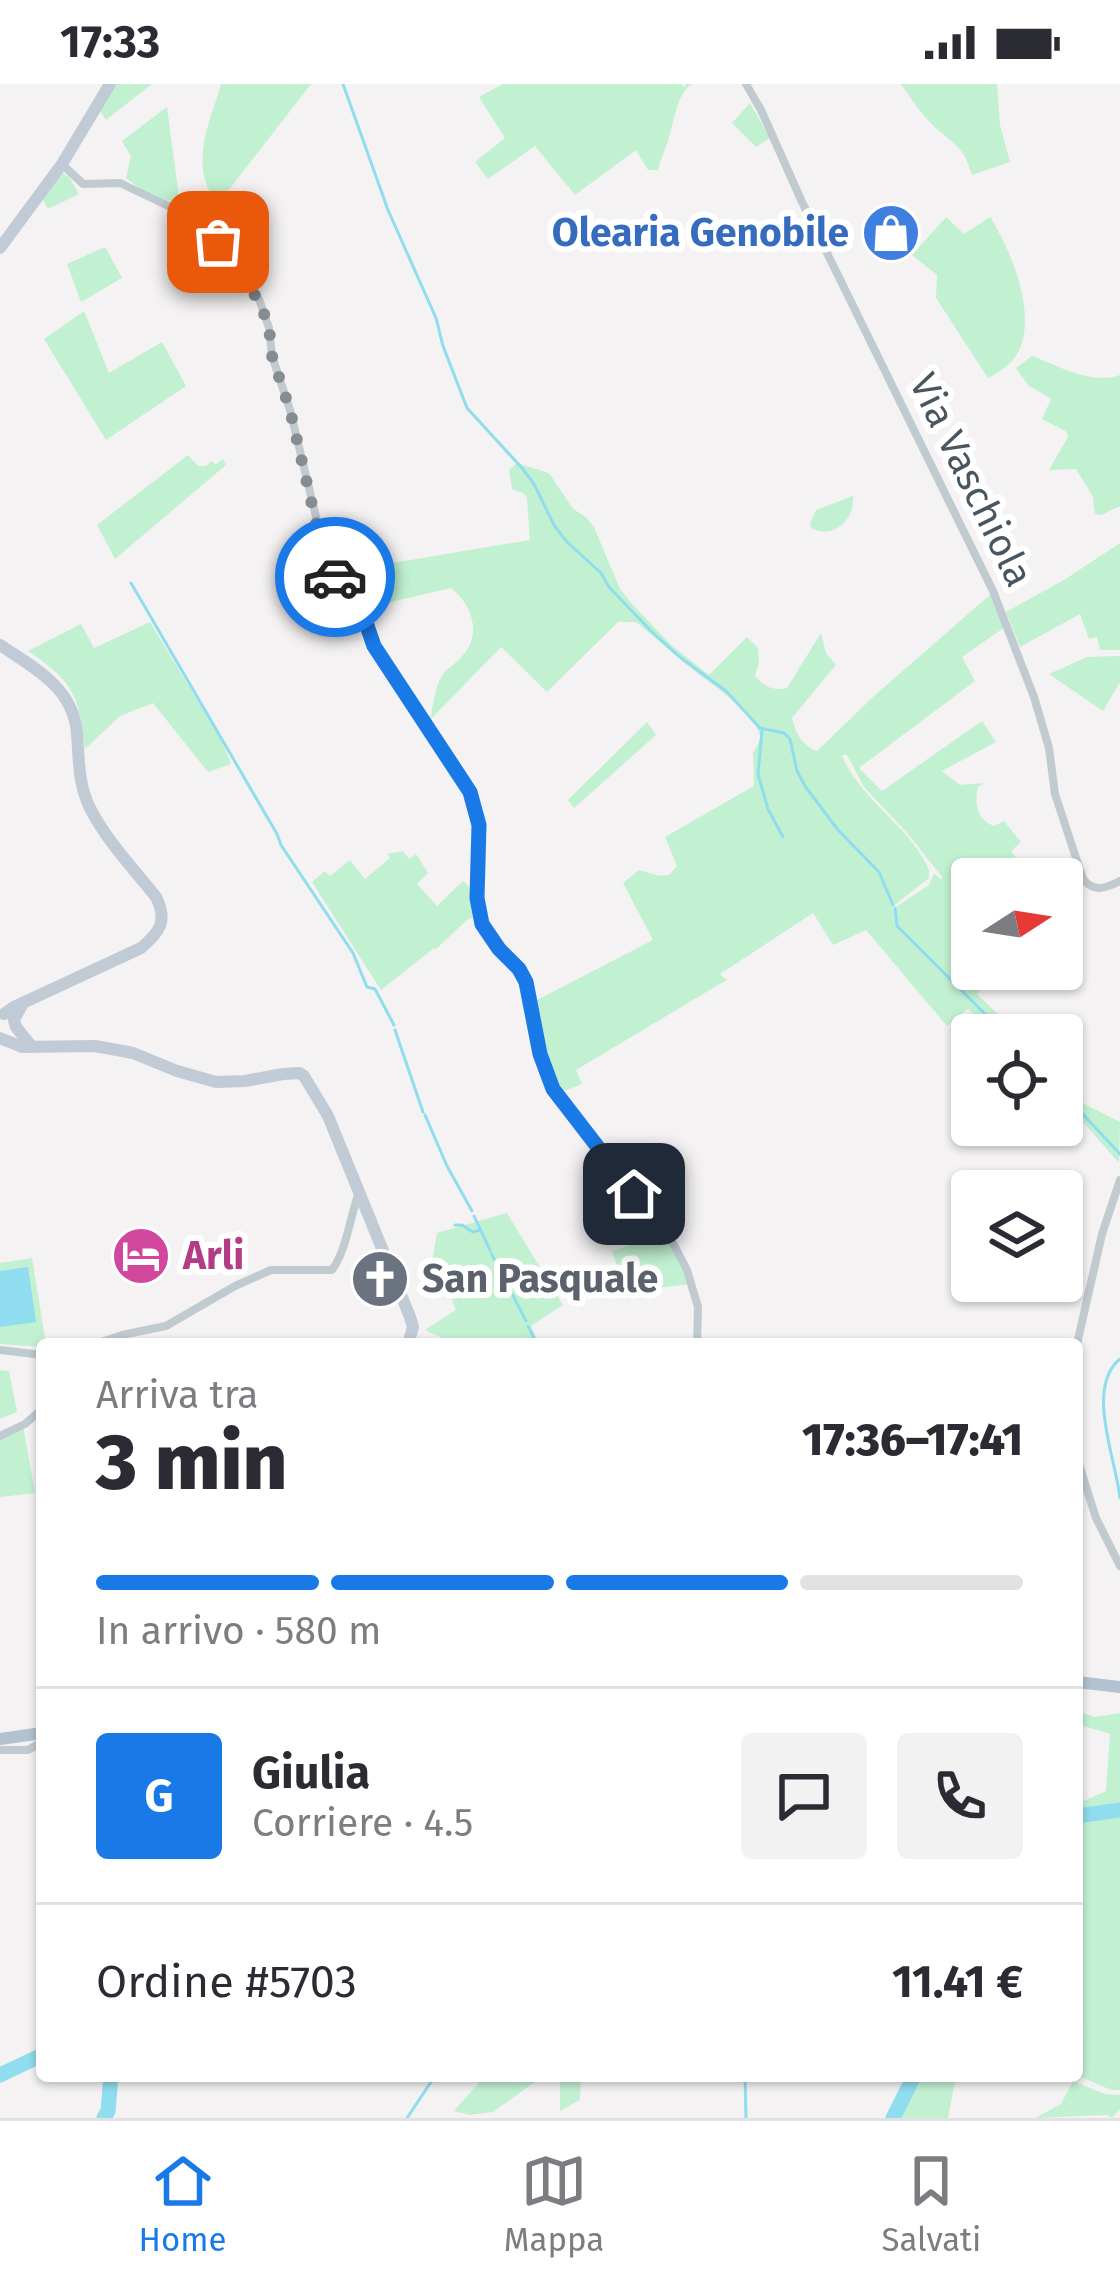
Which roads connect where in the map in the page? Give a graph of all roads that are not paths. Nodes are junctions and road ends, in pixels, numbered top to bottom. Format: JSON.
{"nodes":[{"id":1,"x":110,"y":84,"type":"edge"},
{"id":2,"x":746,"y":84,"type":"edge"},
{"id":3,"x":62,"y":164,"type":"junction"},
{"id":4,"x":0,"y":248,"type":"edge"},
{"id":5,"x":0,"y":645,"type":"edge"},
{"id":6,"x":1120,"y":880,"type":"edge"},
{"id":7,"x":6,"y":1029,"type":"edge"},
{"id":8,"x":1120,"y":1180,"type":"edge"},
{"id":9,"x":359,"y":1190,"type":"junction"},
{"id":10,"x":119,"y":1338,"type":"edge"},
{"id":11,"x":410,"y":1338,"type":"edge"},
{"id":12,"x":697,"y":1338,"type":"edge"},
{"id":13,"x":1078,"y":1338,"type":"edge"},
{"id":14,"x":0,"y":1350,"type":"edge"},
{"id":15,"x":36,"y":1354,"type":"edge"},
{"id":16,"x":36,"y":1415,"type":"edge"},
{"id":17,"x":0,"y":1436,"type":"edge"},
{"id":18,"x":1083,"y":1477,"type":"edge"},
{"id":19,"x":1120,"y":1566,"type":"edge"},
{"id":20,"x":1083,"y":1683,"type":"edge"},
{"id":21,"x":1120,"y":1687,"type":"edge"},
{"id":22,"x":36,"y":1737,"type":"edge"},
{"id":23,"x":0,"y":1739,"type":"edge"},
{"id":24,"x":36,"y":1743,"type":"edge"},
{"id":25,"x":0,"y":1750,"type":"edge"}],
"edges":[{"from":1,"to":3,"type":"street"},
{"from":2,"to":6,"type":"street","name":"Via Vaschiola"},
{"from":3,"to":4,"type":"street"},
{"from":3,"to":12,"type":"street"},
{"from":5,"to":7,"type":"street"},
{"from":7,"to":9,"type":"street"},
{"from":8,"to":13,"type":"street"},
{"from":9,"to":10,"type":"street"},
{"from":9,"to":11,"type":"street"},
{"from":14,"to":15,"type":"street"},
{"from":16,"to":17,"type":"street"},
{"from":18,"to":19,"type":"street"},
{"from":20,"to":21,"type":"main road"},
{"from":22,"to":23,"type":"main road"},
{"from":24,"to":25,"type":"street"}]}
